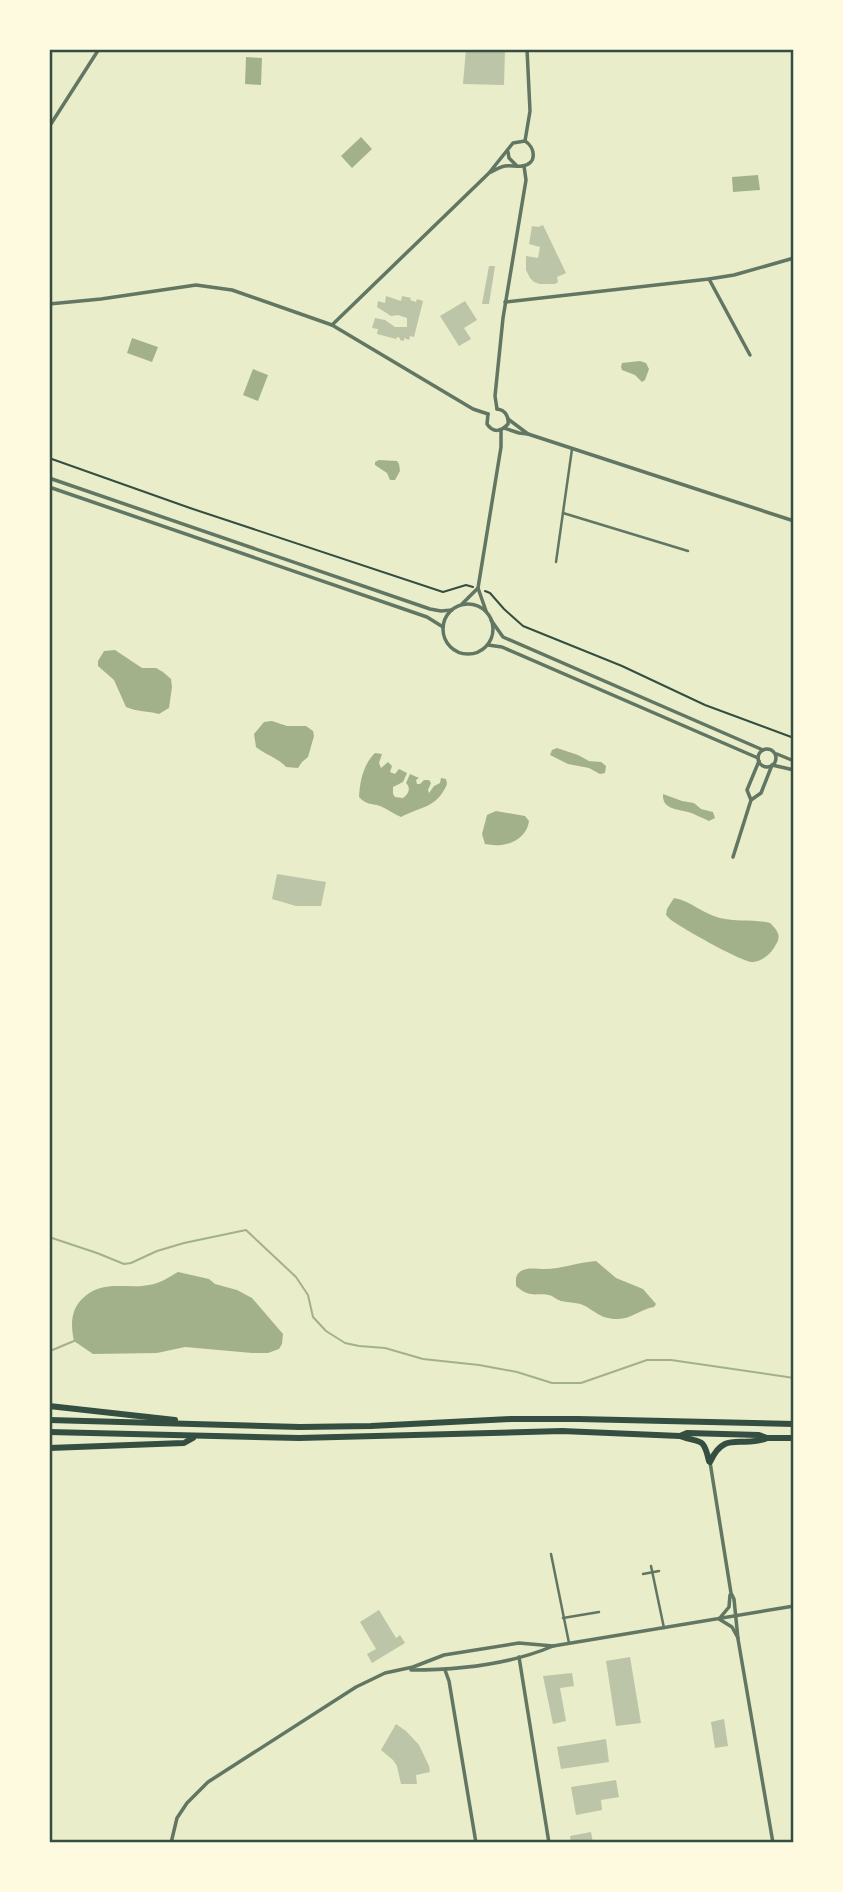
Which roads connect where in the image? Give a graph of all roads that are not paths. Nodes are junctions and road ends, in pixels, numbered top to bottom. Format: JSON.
{"nodes":[{"id":1,"x":99,"y":49,"type":"edge"},
{"id":2,"x":527,"y":49,"type":"edge"},
{"id":3,"x":49,"y":127,"type":"edge"},
{"id":4,"x":525,"y":141,"type":"junction"},
{"id":5,"x":508,"y":150,"type":"junction"},
{"id":6,"x":518,"y":166,"type":"junction"},
{"id":7,"x":524,"y":166,"type":"junction"},
{"id":8,"x":489,"y":173,"type":"junction"},
{"id":9,"x":794,"y":258,"type":"edge"},
{"id":10,"x":709,"y":279,"type":"junction"},
{"id":11,"x":505,"y":302,"type":"junction"},
{"id":12,"x":49,"y":304,"type":"edge"},
{"id":13,"x":332,"y":325,"type":"junction"},
{"id":14,"x":750,"y":355,"type":"dead end"},
{"id":15,"x":497,"y":409,"type":"junction"},
{"id":16,"x":488,"y":414,"type":"junction"},
{"id":17,"x":508,"y":419,"type":"junction"},
{"id":18,"x":503,"y":429,"type":"junction"},
{"id":19,"x":528,"y":434,"type":"junction"},
{"id":20,"x":572,"y":449,"type":"junction"},
{"id":21,"x":49,"y":478,"type":"edge"},
{"id":22,"x":49,"y":487,"type":"edge"},
{"id":23,"x":563,"y":513,"type":"junction"},
{"id":24,"x":794,"y":520,"type":"edge"},
{"id":25,"x":688,"y":551,"type":"dead end"},
{"id":26,"x":556,"y":562,"type":"dead end"},
{"id":27,"x":478,"y":589,"type":"junction"},
{"id":28,"x":461,"y":605,"type":"junction"},
{"id":29,"x":452,"y":610,"type":"junction"},
{"id":30,"x":486,"y":611,"type":"junction"},
{"id":31,"x":491,"y":620,"type":"junction"},
{"id":32,"x":443,"y":627,"type":"junction"},
{"id":33,"x":488,"y":645,"type":"junction"},
{"id":34,"x":763,"y":750,"type":"junction"},
{"id":35,"x":774,"y":753,"type":"junction"},
{"id":36,"x":758,"y":759,"type":"junction"},
{"id":37,"x":794,"y":761,"type":"edge"},
{"id":38,"x":772,"y":765,"type":"junction"},
{"id":39,"x":794,"y":770,"type":"edge"},
{"id":40,"x":751,"y":800,"type":"junction"},
{"id":41,"x":733,"y":857,"type":"dead end"},
{"id":42,"x":49,"y":1406,"type":"edge"},
{"id":43,"x":49,"y":1420,"type":"edge"},
{"id":44,"x":195,"y":1423,"type":"junction"},
{"id":45,"x":794,"y":1424,"type":"edge"},
{"id":46,"x":49,"y":1432,"type":"edge"},
{"id":47,"x":195,"y":1436,"type":"junction"},
{"id":48,"x":680,"y":1436,"type":"junction"},
{"id":49,"x":767,"y":1438,"type":"junction"},
{"id":50,"x":794,"y":1438,"type":"edge"},
{"id":51,"x":49,"y":1448,"type":"edge"},
{"id":52,"x":710,"y":1462,"type":"junction"},
{"id":53,"x":551,"y":1554,"type":"dead end"},
{"id":54,"x":651,"y":1566,"type":"dead end"},
{"id":55,"x":659,"y":1571,"type":"dead end"},
{"id":56,"x":652,"y":1572,"type":"junction"},
{"id":57,"x":643,"y":1574,"type":"dead end"},
{"id":58,"x":731,"y":1593,"type":"junction"},
{"id":59,"x":794,"y":1606,"type":"edge"},
{"id":60,"x":599,"y":1612,"type":"dead end"},
{"id":61,"x":736,"y":1616,"type":"junction"},
{"id":62,"x":563,"y":1618,"type":"junction"},
{"id":63,"x":719,"y":1619,"type":"junction"},
{"id":64,"x":664,"y":1628,"type":"junction"},
{"id":65,"x":738,"y":1639,"type":"junction"},
{"id":66,"x":569,"y":1643,"type":"junction"},
{"id":67,"x":553,"y":1646,"type":"junction"},
{"id":68,"x":519,"y":1657,"type":"junction"},
{"id":69,"x":402,"y":1670,"type":"junction"},
{"id":70,"x":445,"y":1670,"type":"junction"},
{"id":71,"x":171,"y":1843,"type":"edge"},
{"id":72,"x":476,"y":1843,"type":"edge"},
{"id":73,"x":549,"y":1843,"type":"edge"},
{"id":74,"x":772,"y":1843,"type":"edge"}],
"edges":[{"from":1,"to":3,"type":"street"},
{"from":2,"to":4,"type":"street"},
{"from":4,"to":5,"type":"street"},
{"from":4,"to":7,"type":"street"},
{"from":5,"to":6,"type":"street"},
{"from":5,"to":8,"type":"street"},
{"from":6,"to":7,"type":"street"},
{"from":6,"to":8,"type":"street"},
{"from":7,"to":11,"type":"street"},
{"from":8,"to":13,"type":"street"},
{"from":9,"to":10,"type":"street"},
{"from":10,"to":11,"type":"street"},
{"from":10,"to":14,"type":"street"},
{"from":11,"to":15,"type":"street"},
{"from":12,"to":13,"type":"street"},
{"from":13,"to":16,"type":"street"},
{"from":15,"to":16,"type":"street"},
{"from":15,"to":17,"type":"street"},
{"from":16,"to":18,"type":"street"},
{"from":17,"to":18,"type":"street"},
{"from":17,"to":19,"type":"street"},
{"from":18,"to":19,"type":"street"},
{"from":18,"to":27,"type":"street"},
{"from":19,"to":20,"type":"street"},
{"from":20,"to":23,"type":"street"},
{"from":20,"to":24,"type":"street"},
{"from":21,"to":29,"type":"street"},
{"from":22,"to":32,"type":"street"},
{"from":23,"to":25,"type":"street"},
{"from":23,"to":26,"type":"street"},
{"from":27,"to":28,"type":"street"},
{"from":27,"to":30,"type":"street"},
{"from":28,"to":29,"type":"street"},
{"from":28,"to":30,"type":"street"},
{"from":29,"to":32,"type":"street"},
{"from":30,"to":31,"type":"street"},
{"from":31,"to":33,"type":"street"},
{"from":31,"to":34,"type":"street"},
{"from":32,"to":33,"type":"street"},
{"from":33,"to":36,"type":"street"},
{"from":34,"to":35,"type":"street"},
{"from":34,"to":36,"type":"street"},
{"from":35,"to":37,"type":"street"},
{"from":35,"to":38,"type":"street"},
{"from":36,"to":38,"type":"street"},
{"from":36,"to":40,"type":"street"},
{"from":38,"to":39,"type":"street"},
{"from":38,"to":40,"type":"street"},
{"from":40,"to":41,"type":"street"},
{"from":42,"to":44,"type":"highway"},
{"from":43,"to":44,"type":"highway"},
{"from":44,"to":45,"type":"highway"},
{"from":46,"to":47,"type":"highway"},
{"from":47,"to":48,"type":"highway"},
{"from":47,"to":51,"type":"highway"},
{"from":48,"to":49,"type":"highway"},
{"from":48,"to":52,"type":"highway"},
{"from":49,"to":50,"type":"highway"},
{"from":49,"to":52,"type":"highway"},
{"from":52,"to":58,"type":"street"},
{"from":53,"to":62,"type":"street"},
{"from":54,"to":56,"type":"street"},
{"from":55,"to":56,"type":"street"},
{"from":56,"to":57,"type":"street"},
{"from":56,"to":64,"type":"street"},
{"from":58,"to":61,"type":"street"},
{"from":58,"to":63,"type":"street"},
{"from":59,"to":61,"type":"street"},
{"from":60,"to":62,"type":"street"},
{"from":61,"to":63,"type":"street"},
{"from":61,"to":65,"type":"street"},
{"from":62,"to":66,"type":"street"},
{"from":63,"to":64,"type":"street"},
{"from":63,"to":65,"type":"street"},
{"from":64,"to":66,"type":"street"},
{"from":65,"to":74,"type":"street"},
{"from":66,"to":67,"type":"street"},
{"from":67,"to":68,"type":"street"},
{"from":67,"to":69,"type":"street"},
{"from":68,"to":70,"type":"street"},
{"from":68,"to":73,"type":"street"},
{"from":69,"to":70,"type":"street"},
{"from":69,"to":71,"type":"street"},
{"from":70,"to":72,"type":"street"}]}
